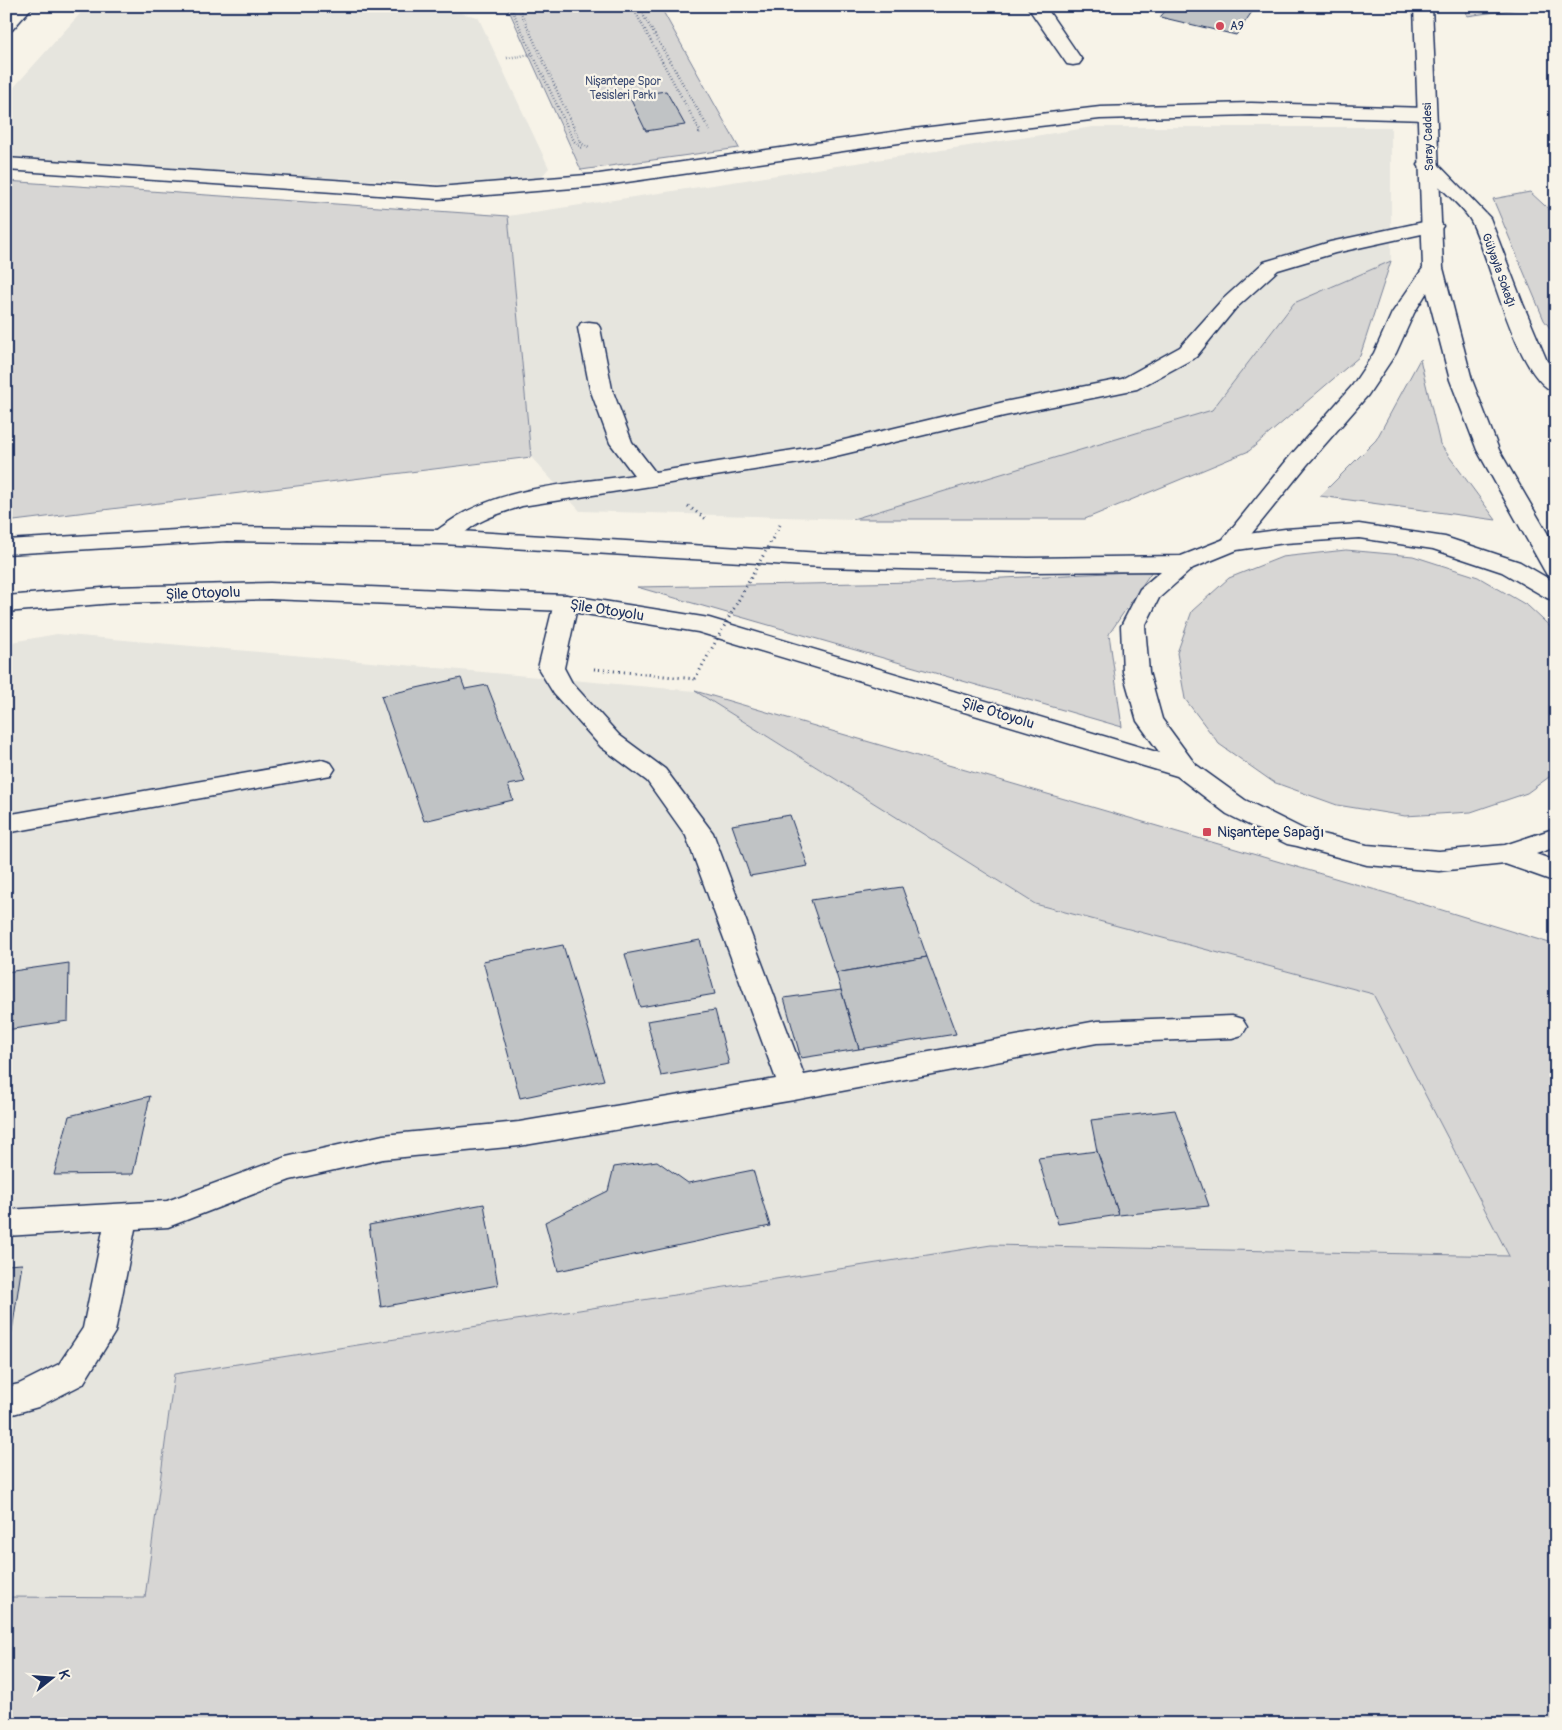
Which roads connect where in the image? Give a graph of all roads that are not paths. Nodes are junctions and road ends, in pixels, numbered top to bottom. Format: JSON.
{"nodes":[{"id":1,"x":24,"y":6,"type":"edge"},
{"id":2,"x":1036,"y":6,"type":"edge"},
{"id":3,"x":1423,"y":6,"type":"edge"},
{"id":4,"x":6,"y":26,"type":"edge"},
{"id":5,"x":1073,"y":60,"type":"dead end"},
{"id":6,"x":1427,"y":114,"type":"junction"},
{"id":7,"x":6,"y":164,"type":"edge"},
{"id":8,"x":1428,"y":165,"type":"junction"},
{"id":9,"x":1433,"y":226,"type":"junction"},
{"id":10,"x":1433,"y":268,"type":"junction"},
{"id":11,"x":589,"y":328,"type":"dead end"},
{"id":12,"x":1556,"y":385,"type":"edge"},
{"id":13,"x":649,"y":479,"type":"junction"},
{"id":14,"x":443,"y":537,"type":"junction"},
{"id":15,"x":1232,"y":543,"type":"junction"},
{"id":16,"x":6,"y":547,"type":"edge"},
{"id":17,"x":1184,"y":563,"type":"junction"},
{"id":18,"x":1556,"y":570,"type":"edge"},
{"id":19,"x":1556,"y":593,"type":"edge"},
{"id":20,"x":566,"y":603,"type":"junction"},
{"id":21,"x":6,"y":604,"type":"edge"},
{"id":22,"x":322,"y":769,"type":"dead end"},
{"id":23,"x":1186,"y":770,"type":"junction"},
{"id":24,"x":6,"y":824,"type":"edge"},
{"id":25,"x":1556,"y":837,"type":"edge"},
{"id":26,"x":1507,"y":854,"type":"junction"},
{"id":27,"x":1556,"y":872,"type":"edge"},
{"id":28,"x":1232,"y":1027,"type":"dead end"},
{"id":29,"x":794,"y":1088,"type":"junction"},
{"id":30,"x":122,"y":1216,"type":"junction"},
{"id":31,"x":6,"y":1223,"type":"edge"},
{"id":32,"x":6,"y":1402,"type":"edge"}],
"edges":[{"from":1,"to":4,"type":"main road"},
{"from":2,"to":5,"type":"main road"},
{"from":3,"to":6,"type":"main road","name":"Saray Caddesi"},
{"from":6,"to":7,"type":"main road"},
{"from":6,"to":8,"type":"main road","name":"Saray Caddesi"},
{"from":8,"to":9,"type":"main road","name":"Saray Caddesi"},
{"from":8,"to":12,"type":"main road","name":"Gülyayla Sokağı"},
{"from":9,"to":10,"type":"main road","name":"Saray Caddesi"},
{"from":9,"to":13,"type":"main road"},
{"from":10,"to":15,"type":"main road"},
{"from":10,"to":18,"type":"main road","name":"Saray Caddesi"},
{"from":11,"to":13,"type":"main road"},
{"from":13,"to":14,"type":"main road"},
{"from":14,"to":16,"type":"main road"},
{"from":14,"to":17,"type":"main road"},
{"from":15,"to":17,"type":"main road"},
{"from":15,"to":19,"type":"main road"},
{"from":17,"to":23,"type":"main road"},
{"from":20,"to":21,"type":"main road","name":"Şile Otoyolu"},
{"from":20,"to":23,"type":"main road","name":"Şile Otoyolu"},
{"from":20,"to":29,"type":"main road"},
{"from":22,"to":24,"type":"main road"},
{"from":23,"to":26,"type":"main road"},
{"from":25,"to":26,"type":"main road"},
{"from":26,"to":27,"type":"main road"},
{"from":28,"to":29,"type":"main road"},
{"from":29,"to":30,"type":"main road"},
{"from":30,"to":31,"type":"main road"},
{"from":30,"to":32,"type":"main road"}]}
